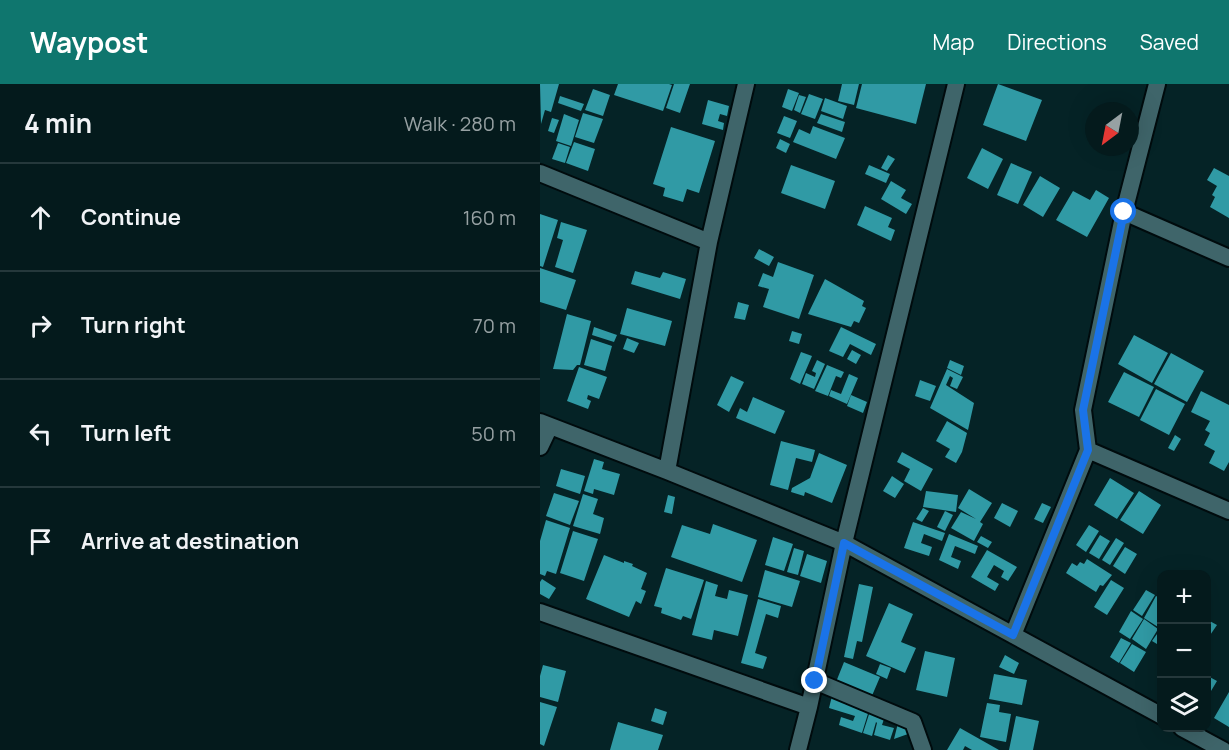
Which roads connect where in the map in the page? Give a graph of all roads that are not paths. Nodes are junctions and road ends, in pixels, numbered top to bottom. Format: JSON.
{"nodes":[{"id":1,"x":746,"y":84,"type":"edge"},
{"id":2,"x":956,"y":84,"type":"edge"},
{"id":3,"x":1157,"y":84,"type":"edge"},
{"id":4,"x":540,"y":173,"type":"edge"},
{"id":5,"x":1124,"y":212,"type":"junction"},
{"id":6,"x":709,"y":242,"type":"junction"},
{"id":7,"x":1229,"y":258,"type":"edge"},
{"id":8,"x":545,"y":424,"type":"edge"},
{"id":9,"x":540,"y":447,"type":"edge"},
{"id":10,"x":1088,"y":450,"type":"junction"},
{"id":11,"x":667,"y":471,"type":"junction"},
{"id":12,"x":1229,"y":511,"type":"edge"},
{"id":13,"x":844,"y":543,"type":"junction"},
{"id":14,"x":540,"y":612,"type":"edge"},
{"id":15,"x":1013,"y":635,"type":"junction"},
{"id":16,"x":815,"y":681,"type":"junction"},
{"id":17,"x":809,"y":707,"type":"junction"},
{"id":18,"x":1157,"y":714,"type":"edge"},
{"id":19,"x":1189,"y":732,"type":"edge"},
{"id":20,"x":798,"y":750,"type":"edge"},
{"id":21,"x":923,"y":750,"type":"edge"},
{"id":22,"x":1223,"y":750,"type":"edge"}],
"edges":[{"from":1,"to":6,"type":"street"},
{"from":2,"to":13,"type":"street"},
{"from":3,"to":5,"type":"street"},
{"from":4,"to":6,"type":"street"},
{"from":5,"to":7,"type":"street"},
{"from":5,"to":10,"type":"street"},
{"from":6,"to":11,"type":"street"},
{"from":8,"to":9,"type":"street"},
{"from":8,"to":11,"type":"street"},
{"from":10,"to":12,"type":"street"},
{"from":10,"to":15,"type":"street"},
{"from":11,"to":13,"type":"street"},
{"from":13,"to":15,"type":"street"},
{"from":13,"to":16,"type":"street"},
{"from":14,"to":17,"type":"street"},
{"from":15,"to":18,"type":"street"},
{"from":16,"to":17,"type":"street"},
{"from":16,"to":21,"type":"street"},
{"from":17,"to":20,"type":"street"},
{"from":19,"to":22,"type":"street"}]}
